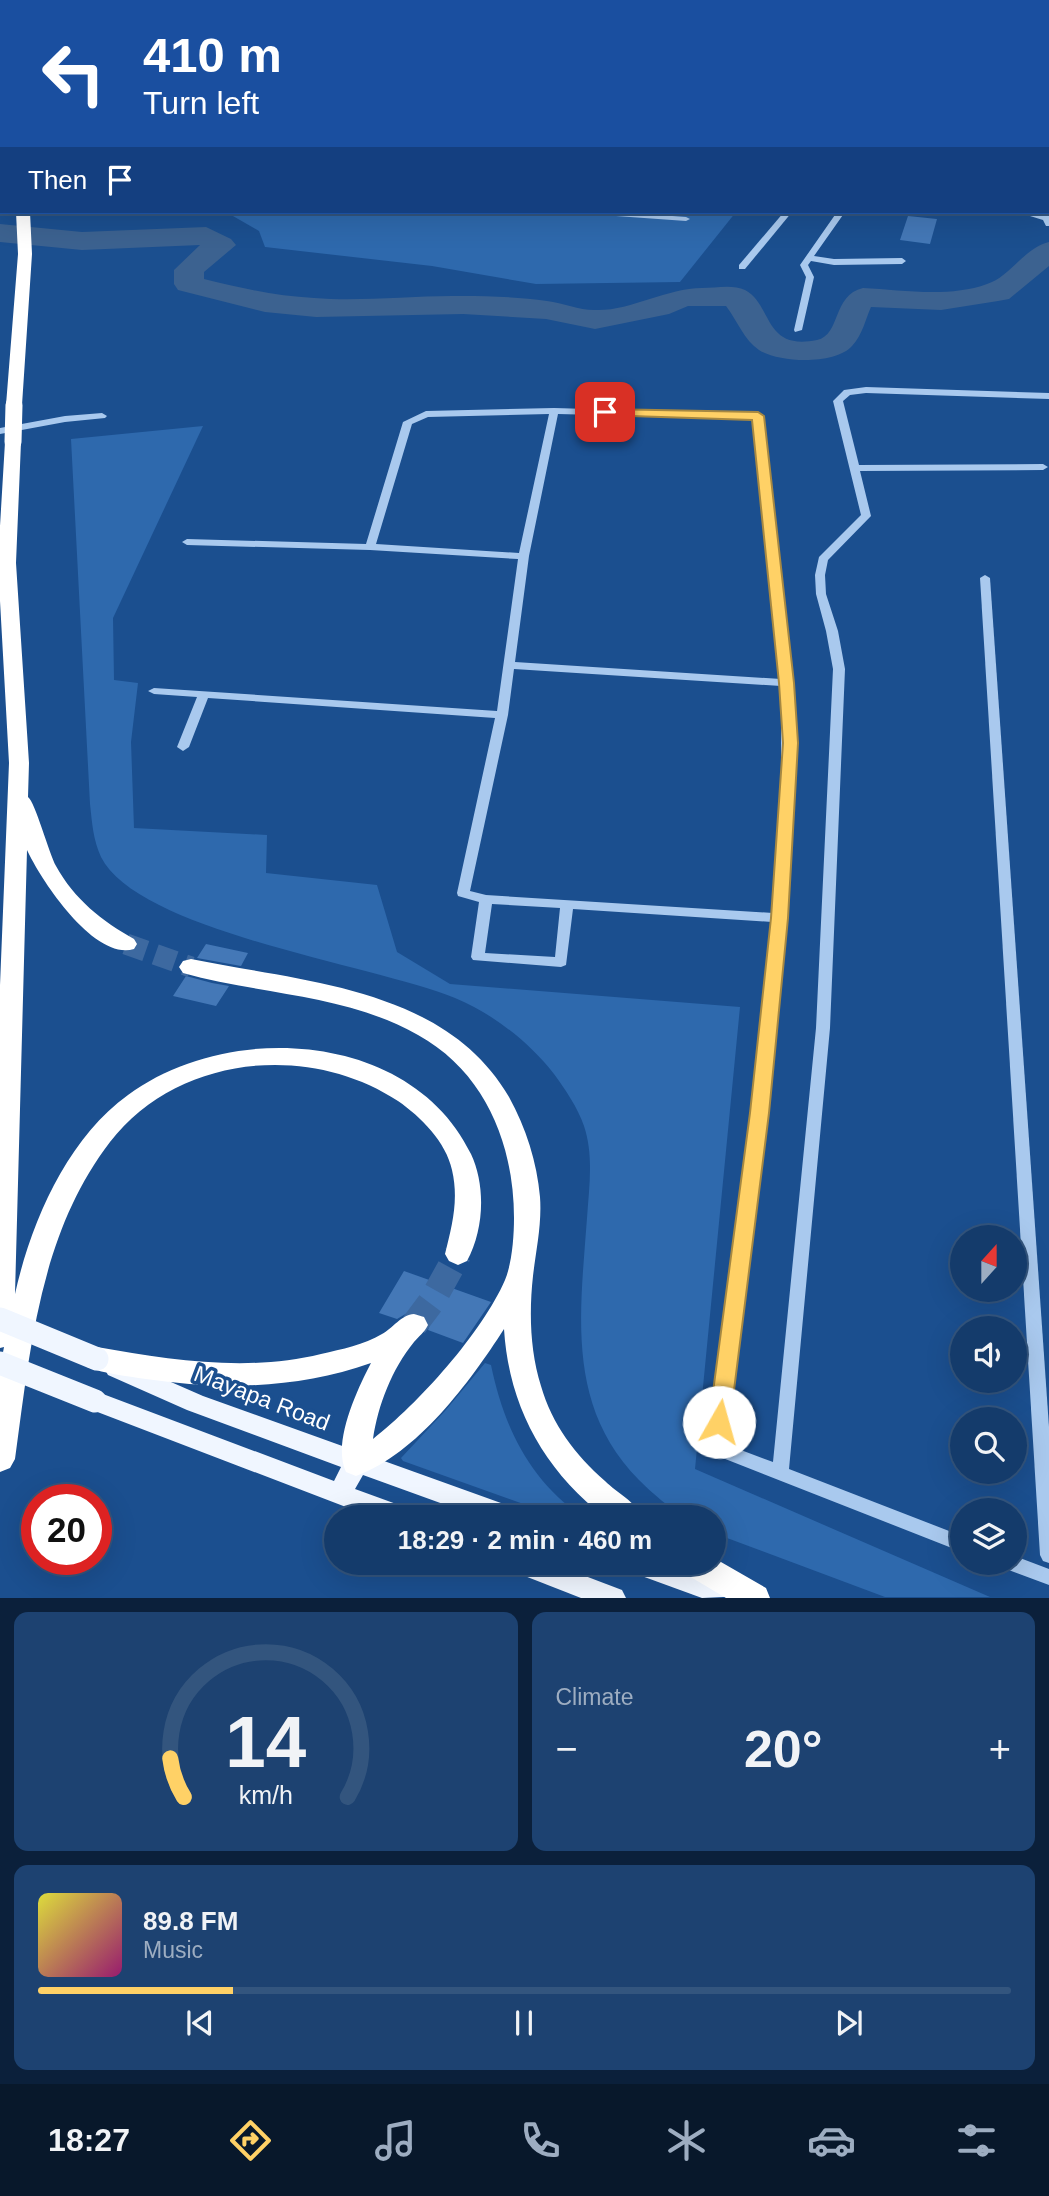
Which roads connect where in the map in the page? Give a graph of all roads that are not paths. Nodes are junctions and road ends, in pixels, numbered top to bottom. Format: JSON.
{"nodes":[{"id":1,"x":23,"y":214,"type":"edge"},
{"id":2,"x":616,"y":214,"type":"edge"},
{"id":3,"x":786,"y":214,"type":"edge"},
{"id":4,"x":840,"y":214,"type":"edge"},
{"id":5,"x":1029,"y":214,"type":"edge"},
{"id":6,"x":685,"y":219,"type":"dead end"},
{"id":7,"x":1049,"y":224,"type":"edge"},
{"id":8,"x":809,"y":258,"type":"junction"},
{"id":9,"x":902,"y":261,"type":"dead end"},
{"id":10,"x":742,"y":267,"type":"dead end"},
{"id":11,"x":798,"y":330,"type":"dead end"},
{"id":12,"x":1049,"y":397,"type":"edge"},
{"id":13,"x":554,"y":411,"type":"junction"},
{"id":14,"x":102,"y":416,"type":"dead end"},
{"id":15,"x":7,"y":437,"type":"edge"},
{"id":16,"x":1043,"y":467,"type":"dead end"},
{"id":17,"x":856,"y":468,"type":"junction"},
{"id":18,"x":187,"y":542,"type":"dead end"},
{"id":19,"x":370,"y":547,"type":"junction"},
{"id":20,"x":524,"y":556,"type":"junction"},
{"id":21,"x":3,"y":563,"type":"edge"},
{"id":22,"x":985,"y":578,"type":"dead end"},
{"id":23,"x":509,"y":665,"type":"junction"},
{"id":24,"x":787,"y":683,"type":"junction"},
{"id":25,"x":154,"y":691,"type":"dead end"},
{"id":26,"x":204,"y":694,"type":"junction"},
{"id":27,"x":502,"y":715,"type":"junction"},
{"id":28,"x":183,"y":747,"type":"dead end"},
{"id":29,"x":19,"y":763,"type":"junction"},
{"id":30,"x":486,"y":899,"type":"junction"},
{"id":31,"x":567,"y":904,"type":"junction"},
{"id":32,"x":779,"y":918,"type":"junction"},
{"id":33,"x":126,"y":944,"type":"tunnel mouth"},
{"id":34,"x":191,"y":967,"type":"tunnel mouth"},
{"id":35,"x":458,"y":1254,"type":"tunnel mouth"},
{"id":36,"x":520,"y":1275,"type":"junction"},
{"id":37,"x":0,"y":1319,"type":"edge"},
{"id":38,"x":0,"y":1337,"type":"edge"},
{"id":39,"x":97,"y":1359,"type":"junction"},
{"id":40,"x":0,"y":1363,"type":"edge"},
{"id":41,"x":0,"y":1460,"type":"edge"},
{"id":42,"x":356,"y":1463,"type":"junction"},
{"id":43,"x":780,"y":1473,"type":"junction"},
{"id":44,"x":340,"y":1494,"type":"junction"},
{"id":45,"x":369,"y":1505,"type":"edge"},
{"id":46,"x":475,"y":1505,"type":"edge"},
{"id":47,"x":613,"y":1505,"type":"edge"},
{"id":48,"x":950,"y":1539,"type":"edge"},
{"id":49,"x":1049,"y":1555,"type":"edge"},
{"id":50,"x":1027,"y":1569,"type":"edge"},
{"id":51,"x":553,"y":1575,"type":"edge"},
{"id":52,"x":671,"y":1575,"type":"edge"},
{"id":53,"x":716,"y":1575,"type":"edge"},
{"id":54,"x":1049,"y":1577,"type":"edge"},
{"id":55,"x":614,"y":1598,"type":"edge"},
{"id":56,"x":735,"y":1598,"type":"edge"},
{"id":57,"x":755,"y":1598,"type":"edge"}],
"edges":[{"from":1,"to":15,"type":"highway","bridge":true},
{"from":2,"to":6,"type":"street"},
{"from":3,"to":10,"type":"street"},
{"from":4,"to":8,"type":"street"},
{"from":5,"to":7,"type":"street"},
{"from":8,"to":9,"type":"street"},
{"from":8,"to":11,"type":"street"},
{"from":12,"to":17,"type":"street"},
{"from":13,"to":19,"type":"street"},
{"from":13,"to":20,"type":"street"},
{"from":13,"to":24,"type":"street"},
{"from":14,"to":15,"type":"street"},
{"from":15,"to":21,"type":"highway"},
{"from":16,"to":17,"type":"street"},
{"from":17,"to":43,"type":"street"},
{"from":18,"to":19,"type":"street"},
{"from":19,"to":20,"type":"street"},
{"from":20,"to":23,"type":"street"},
{"from":21,"to":29,"type":"highway"},
{"from":22,"to":49,"type":"street"},
{"from":23,"to":24,"type":"street"},
{"from":23,"to":27,"type":"street"},
{"from":24,"to":32,"type":"street"},
{"from":25,"to":26,"type":"street"},
{"from":26,"to":27,"type":"street"},
{"from":26,"to":28,"type":"street"},
{"from":27,"to":30,"type":"street"},
{"from":29,"to":33,"type":"highway"},
{"from":29,"to":38,"type":"highway"},
{"from":30,"to":31,"type":"street"},
{"from":30,"to":31,"type":"street"},
{"from":31,"to":32,"type":"street"},
{"from":32,"to":43,"type":"street"},
{"from":34,"to":36,"type":"highway"},
{"from":35,"to":41,"type":"highway"},
{"from":36,"to":42,"type":"highway"},
{"from":36,"to":47,"type":"highway"},
{"from":37,"to":39,"type":"main road","name":"Mayapa Road","bridge":true},
{"from":39,"to":42,"type":"main road","name":"Mayapa Road"},
{"from":39,"to":42,"type":"highway"},
{"from":40,"to":44,"type":"main road","bridge":true},
{"from":42,"to":44,"type":"main road"},
{"from":42,"to":46,"type":"main road","name":"Mayapa Road"},
{"from":43,"to":48,"type":"street"},
{"from":44,"to":45,"type":"main road"},
{"from":50,"to":54,"type":"street"},
{"from":51,"to":55,"type":"main road"},
{"from":52,"to":56,"type":"main road"},
{"from":53,"to":57,"type":"highway"}]}
